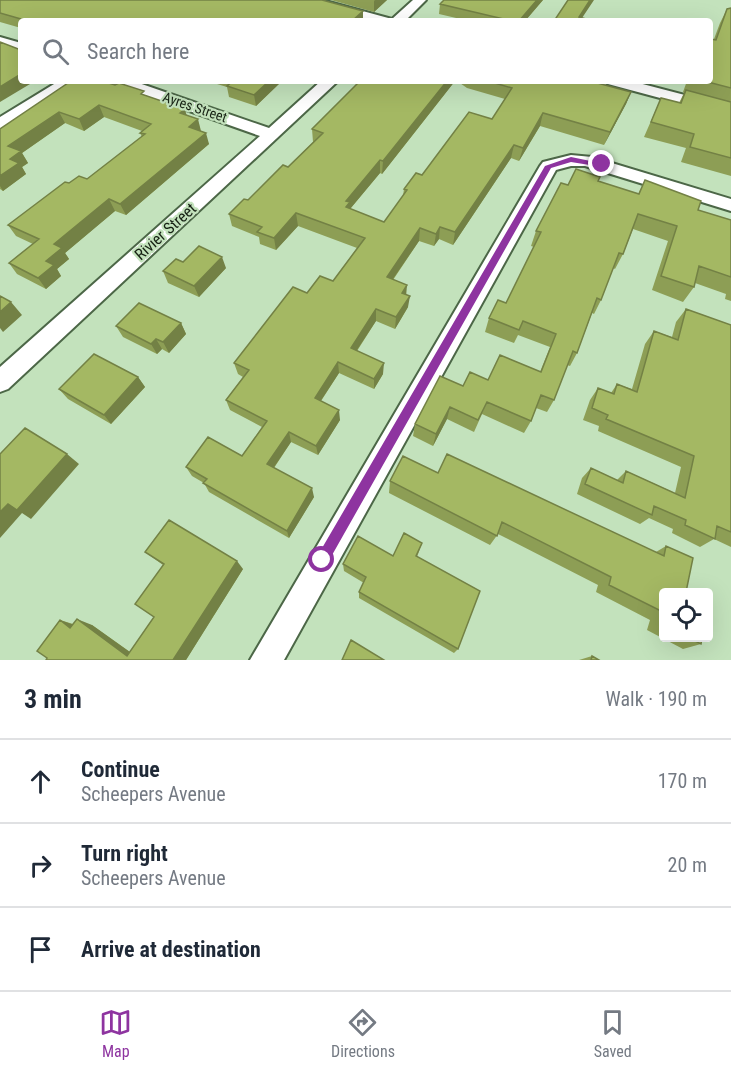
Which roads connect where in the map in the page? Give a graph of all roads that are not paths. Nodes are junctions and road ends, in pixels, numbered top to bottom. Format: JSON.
{"nodes":[{"id":1,"x":307,"y":0,"type":"edge"},
{"id":2,"x":420,"y":0,"type":"edge"},
{"id":3,"x":375,"y":18,"type":"edge"},
{"id":4,"x":400,"y":18,"type":"edge"},
{"id":5,"x":0,"y":41,"type":"edge"},
{"id":6,"x":18,"y":47,"type":"edge"},
{"id":7,"x":65,"y":84,"type":"edge"},
{"id":8,"x":127,"y":84,"type":"edge"},
{"id":9,"x":327,"y":84,"type":"edge"},
{"id":10,"x":624,"y":84,"type":"edge"},
{"id":11,"x":731,"y":112,"type":"edge"},
{"id":12,"x":0,"y":124,"type":"edge"},
{"id":13,"x":271,"y":134,"type":"junction"},
{"id":14,"x":731,"y":205,"type":"edge"},
{"id":15,"x":0,"y":382,"type":"edge"},
{"id":16,"x":267,"y":660,"type":"edge"}],
"edges":[{"from":1,"to":3,"type":"street"},
{"from":2,"to":4,"type":"street"},
{"from":5,"to":6,"type":"street"},
{"from":7,"to":12,"type":"street"},
{"from":8,"to":13,"type":"street","name":"Ayres Street"},
{"from":9,"to":13,"type":"street","name":"Rivier Street"},
{"from":10,"to":11,"type":"street"},
{"from":13,"to":15,"type":"street","name":"Rivier Street"},
{"from":14,"to":16,"type":"street"}]}
